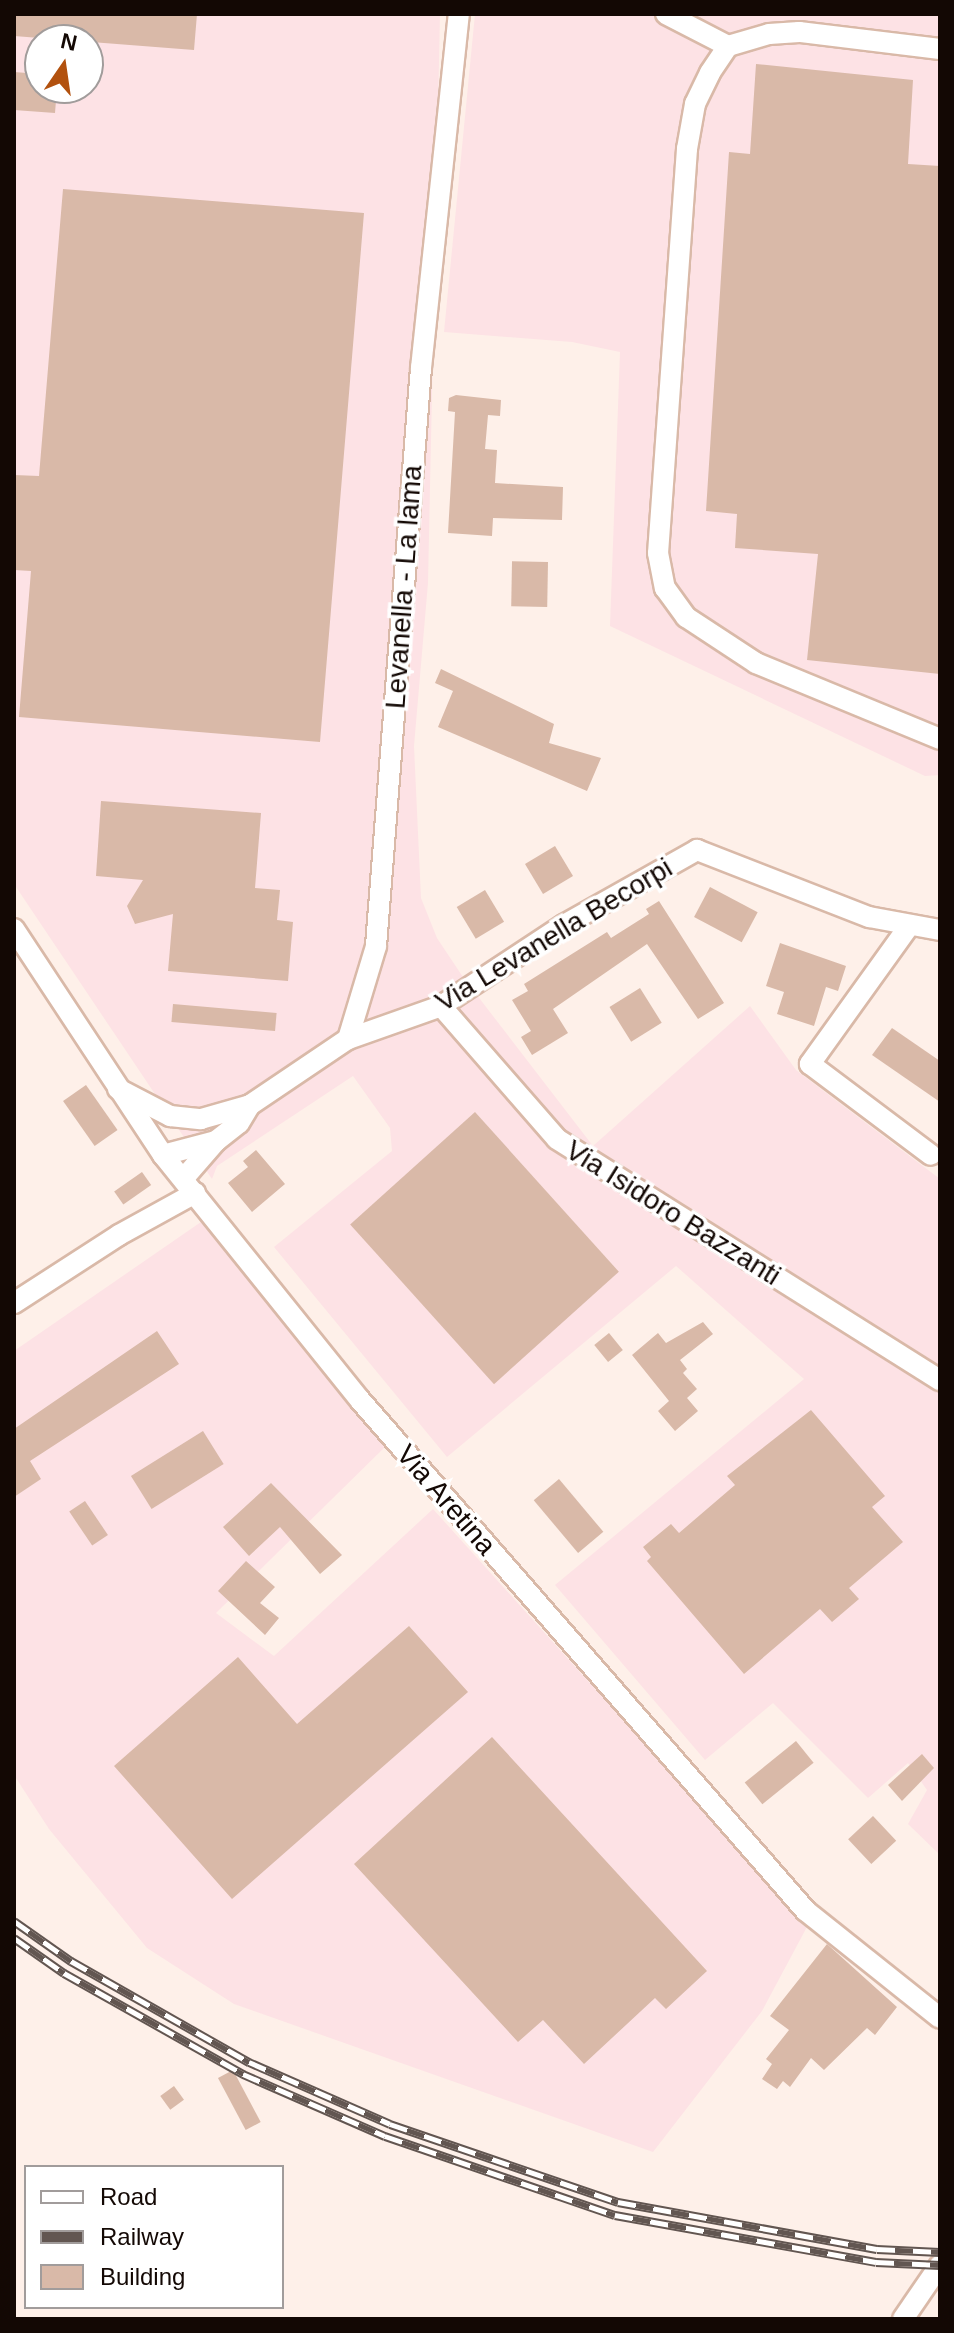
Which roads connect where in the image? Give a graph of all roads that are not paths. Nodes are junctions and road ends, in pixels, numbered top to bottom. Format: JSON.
{"nodes":[{"id":1,"x":459,"y":14,"type":"edge"},
{"id":2,"x":666,"y":14,"type":"edge"},
{"id":3,"x":728,"y":46,"type":"junction"},
{"id":4,"x":940,"y":49,"type":"edge"},
{"id":5,"x":940,"y":739,"type":"edge"},
{"id":6,"x":909,"y":926,"type":"junction"},
{"id":7,"x":14,"y":929,"type":"edge"},
{"id":8,"x":940,"y":930,"type":"edge"},
{"id":9,"x":441,"y":1006,"type":"junction"},
{"id":10,"x":348,"y":1039,"type":"junction"},
{"id":11,"x":115,"y":1087,"type":"junction"},
{"id":12,"x":250,"y":1105,"type":"junction"},
{"id":13,"x":201,"y":1119,"type":"junction"},
{"id":14,"x":216,"y":1141,"type":"junction"},
{"id":15,"x":163,"y":1155,"type":"junction"},
{"id":16,"x":931,"y":1155,"type":"dead end"},
{"id":17,"x":189,"y":1186,"type":"junction"},
{"id":18,"x":14,"y":1303,"type":"edge"},
{"id":19,"x":940,"y":1380,"type":"edge"},
{"id":20,"x":940,"y":2018,"type":"edge"},
{"id":21,"x":940,"y":2265,"type":"edge"},
{"id":22,"x":903,"y":2319,"type":"edge"}],
"edges":[{"from":1,"to":10,"type":"street","name":"Levanella - La lama"},
{"from":2,"to":3,"type":"street"},
{"from":3,"to":4,"type":"street"},
{"from":3,"to":5,"type":"street"},
{"from":6,"to":8,"type":"street","name":"Via Levanella Becorpi"},
{"from":6,"to":9,"type":"street","name":"Via Levanella Becorpi"},
{"from":6,"to":16,"type":"street"},
{"from":7,"to":11,"type":"street","name":"Via Aretina"},
{"from":9,"to":10,"type":"street","name":"Via Levanella Becorpi"},
{"from":9,"to":19,"type":"street","name":"Via Isidoro Bazzanti"},
{"from":10,"to":12,"type":"street"},
{"from":11,"to":13,"type":"street"},
{"from":11,"to":15,"type":"street","name":"Via Aretina"},
{"from":12,"to":13,"type":"street"},
{"from":12,"to":14,"type":"street"},
{"from":13,"to":15,"type":"street"},
{"from":14,"to":15,"type":"street"},
{"from":14,"to":17,"type":"street"},
{"from":15,"to":17,"type":"street","name":"Via Aretina"},
{"from":17,"to":18,"type":"street"},
{"from":17,"to":20,"type":"street","name":"Via Aretina"},
{"from":21,"to":22,"type":"street"}]}
